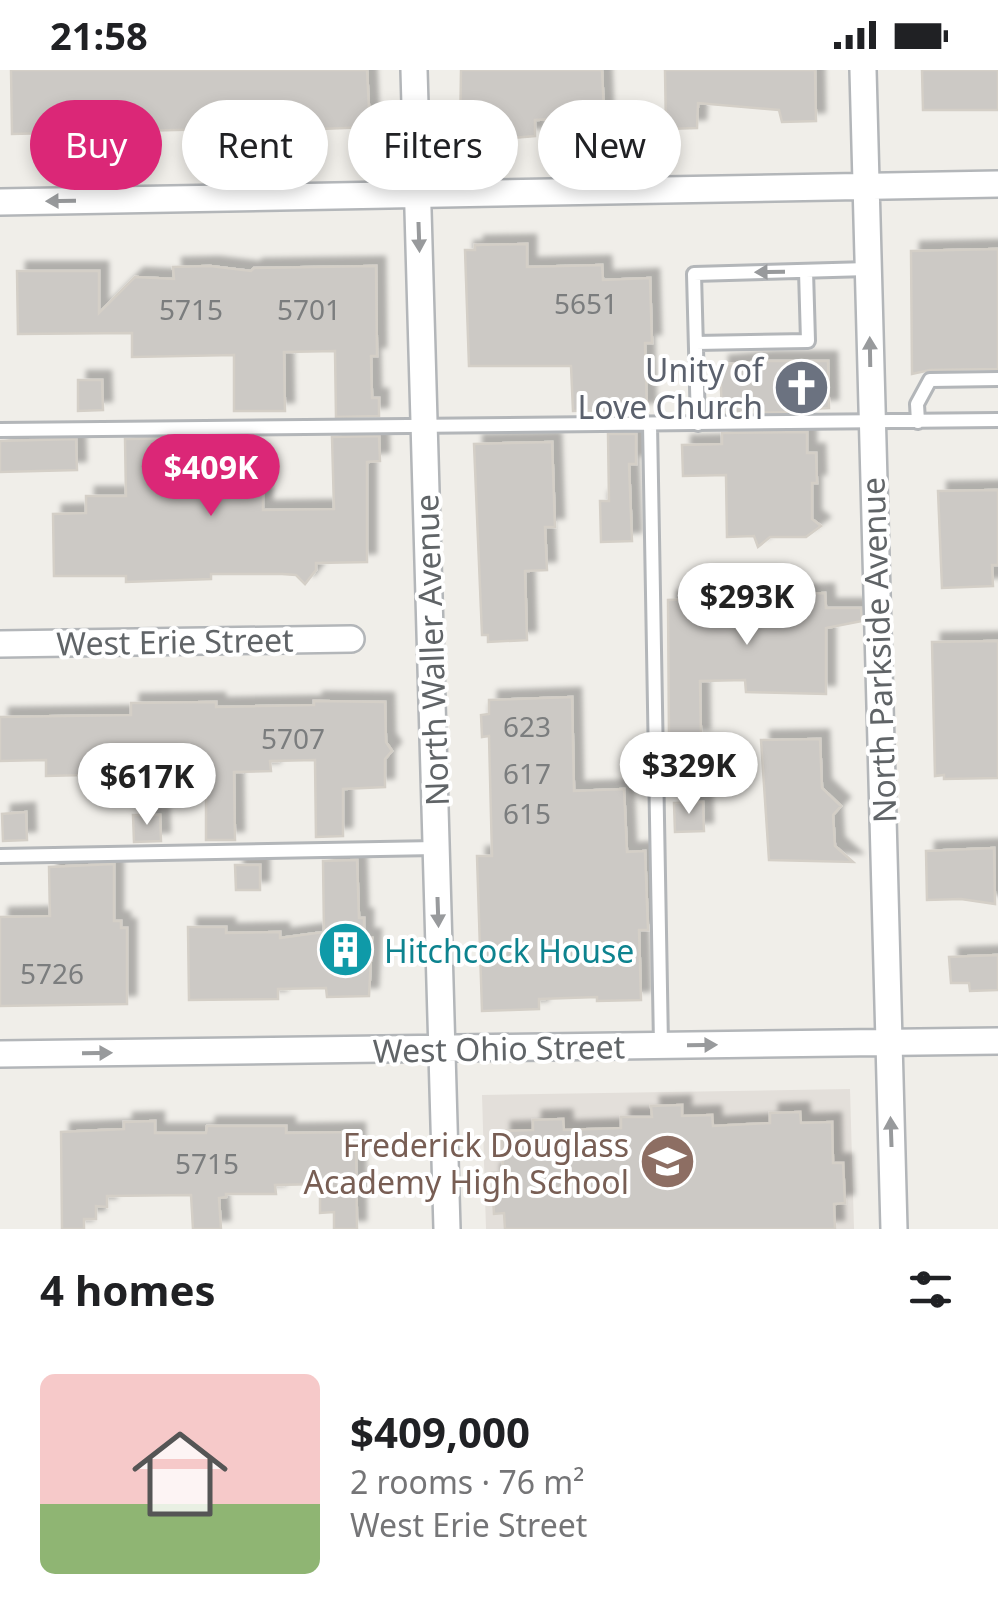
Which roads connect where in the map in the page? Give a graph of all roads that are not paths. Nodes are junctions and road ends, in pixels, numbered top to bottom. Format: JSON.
{"nodes":[{"id":1,"x":414,"y":70,"type":"edge"},
{"id":2,"x":862,"y":70,"type":"edge"},
{"id":3,"x":998,"y":184,"type":"edge"},
{"id":4,"x":866,"y":186,"type":"junction"},
{"id":5,"x":418,"y":194,"type":"junction"},
{"id":6,"x":0,"y":202,"type":"edge"},
{"id":7,"x":868,"y":269,"type":"junction"},
{"id":8,"x":806,"y":271,"type":"junction"},
{"id":9,"x":696,"y":344,"type":"junction"},
{"id":10,"x":998,"y":379,"type":"edge"},
{"id":11,"x":998,"y":420,"type":"edge"},
{"id":12,"x":918,"y":422,"type":"junction"},
{"id":13,"x":872,"y":423,"type":"junction"},
{"id":14,"x":650,"y":424,"type":"junction"},
{"id":15,"x":698,"y":424,"type":"junction"},
{"id":16,"x":424,"y":425,"type":"junction"},
{"id":17,"x":0,"y":430,"type":"edge"},
{"id":18,"x":350,"y":639,"type":"dead end"},
{"id":19,"x":0,"y":644,"type":"edge"},
{"id":20,"x":436,"y":848,"type":"junction"},
{"id":21,"x":0,"y":856,"type":"edge"},
{"id":22,"x":998,"y":1041,"type":"edge"},
{"id":23,"x":889,"y":1042,"type":"junction"},
{"id":24,"x":661,"y":1045,"type":"junction"},
{"id":25,"x":442,"y":1048,"type":"junction"},
{"id":26,"x":0,"y":1054,"type":"edge"},
{"id":27,"x":447,"y":1229,"type":"edge"},
{"id":28,"x":894,"y":1229,"type":"edge"}],
"edges":[{"from":1,"to":5,"type":"street","name":"North Waller Avenue"},
{"from":2,"to":4,"type":"street","name":"North Parkside Avenue"},
{"from":3,"to":4,"type":"street"},
{"from":4,"to":5,"type":"street"},
{"from":4,"to":7,"type":"street","name":"North Parkside Avenue"},
{"from":5,"to":6,"type":"street","one_way":true},
{"from":5,"to":16,"type":"street","name":"North Waller Avenue","one_way":true},
{"from":7,"to":8,"type":"lane"},
{"from":13,"to":7,"type":"street","name":"North Parkside Avenue","one_way":true},
{"from":8,"to":9,"type":"lane","one_way":true},
{"from":8,"to":9,"type":"lane"},
{"from":9,"to":15,"type":"lane"},
{"from":10,"to":12,"type":"lane"},
{"from":11,"to":12,"type":"lane"},
{"from":12,"to":13,"type":"lane"},
{"from":13,"to":15,"type":"lane"},
{"from":13,"to":23,"type":"street","name":"North Parkside Avenue"},
{"from":14,"to":15,"type":"lane"},
{"from":14,"to":16,"type":"lane"},
{"from":14,"to":24,"type":"lane"},
{"from":16,"to":17,"type":"lane"},
{"from":16,"to":20,"type":"street","name":"North Waller Avenue"},
{"from":18,"to":19,"type":"street","name":"West Erie Street"},
{"from":20,"to":21,"type":"lane"},
{"from":20,"to":25,"type":"street","name":"North Waller Avenue","one_way":true},
{"from":22,"to":23,"type":"street","name":"West Ohio Street"},
{"from":24,"to":23,"type":"street","name":"West Ohio Street","one_way":true},
{"from":28,"to":23,"type":"street","name":"North Parkside Avenue","one_way":true},
{"from":24,"to":25,"type":"street","name":"West Ohio Street"},
{"from":26,"to":25,"type":"street","name":"West Ohio Street","one_way":true},
{"from":25,"to":27,"type":"street","name":"North Waller Avenue"}]}
